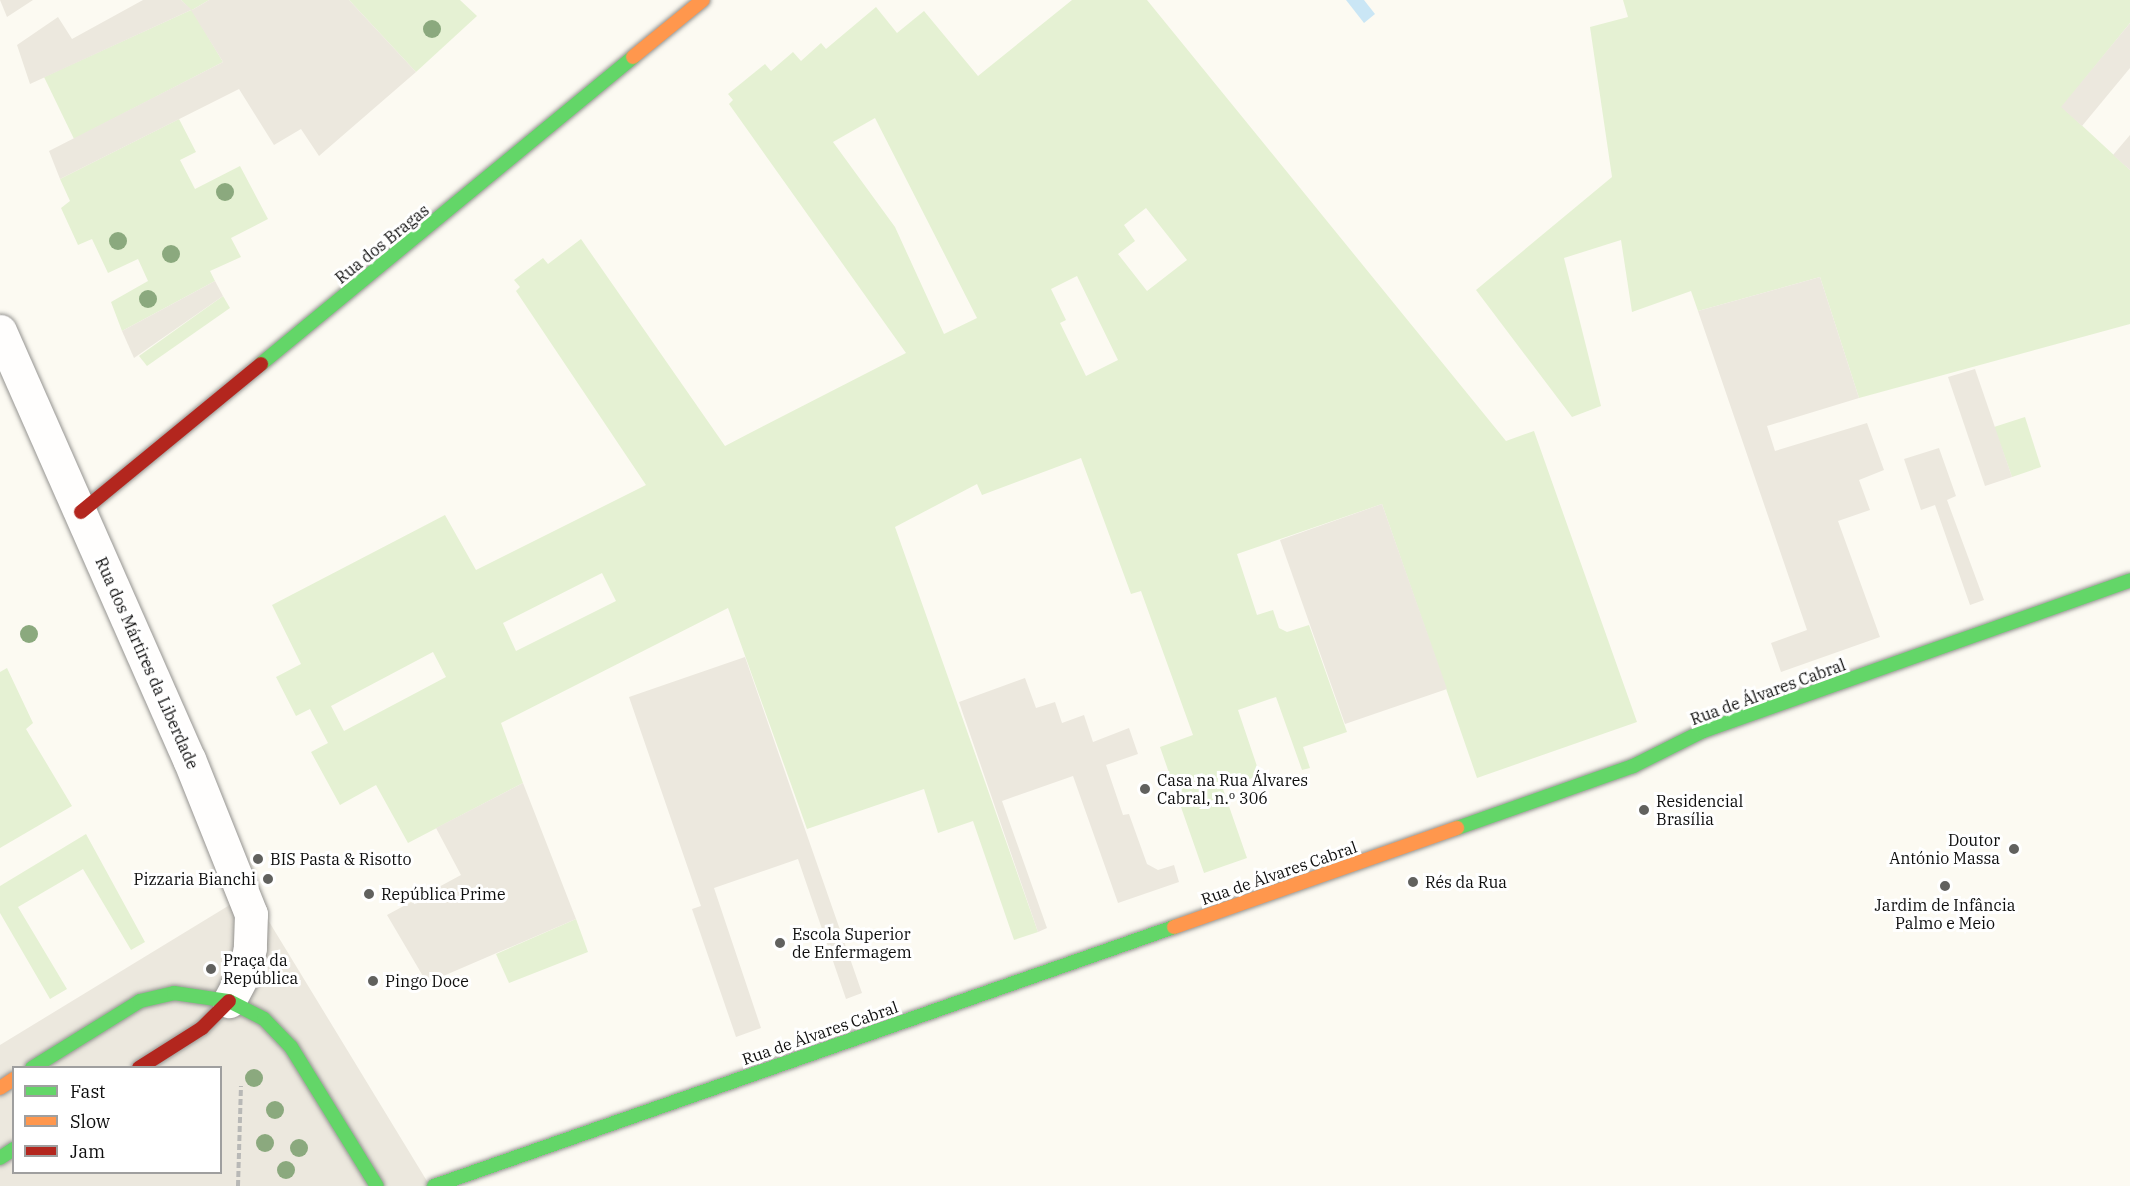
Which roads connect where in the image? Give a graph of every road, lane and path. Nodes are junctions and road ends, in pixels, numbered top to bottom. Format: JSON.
{"nodes":[{"id":1,"x":703,"y":0,"type":"edge"},
{"id":2,"x":0,"y":331,"type":"edge"},
{"id":3,"x":81,"y":512,"type":"junction"},
{"id":4,"x":2130,"y":581,"type":"edge"},
{"id":5,"x":230,"y":1001,"type":"junction"},
{"id":6,"x":35,"y":1066,"type":"edge"},
{"id":7,"x":142,"y":1066,"type":"edge"},
{"id":8,"x":241,"y":1086,"type":"dead end"},
{"id":9,"x":238,"y":1186,"type":"edge"},
{"id":10,"x":377,"y":1186,"type":"edge"},
{"id":11,"x":434,"y":1186,"type":"edge"}],
"edges":[{"from":1,"to":3,"type":"main road","name":"Rua dos Bragas"},
{"from":2,"to":3,"type":"street","name":"Rua dos Mártires da Liberdade"},
{"from":3,"to":5,"type":"street","name":"Rua dos Mártires da Liberdade"},
{"from":4,"to":11,"type":"main road","name":"Rua de Álvares Cabral"},
{"from":5,"to":6,"type":"main road"},
{"from":5,"to":7,"type":"main road"},
{"from":5,"to":10,"type":"main road"},
{"from":8,"to":9,"type":"path"}]}
